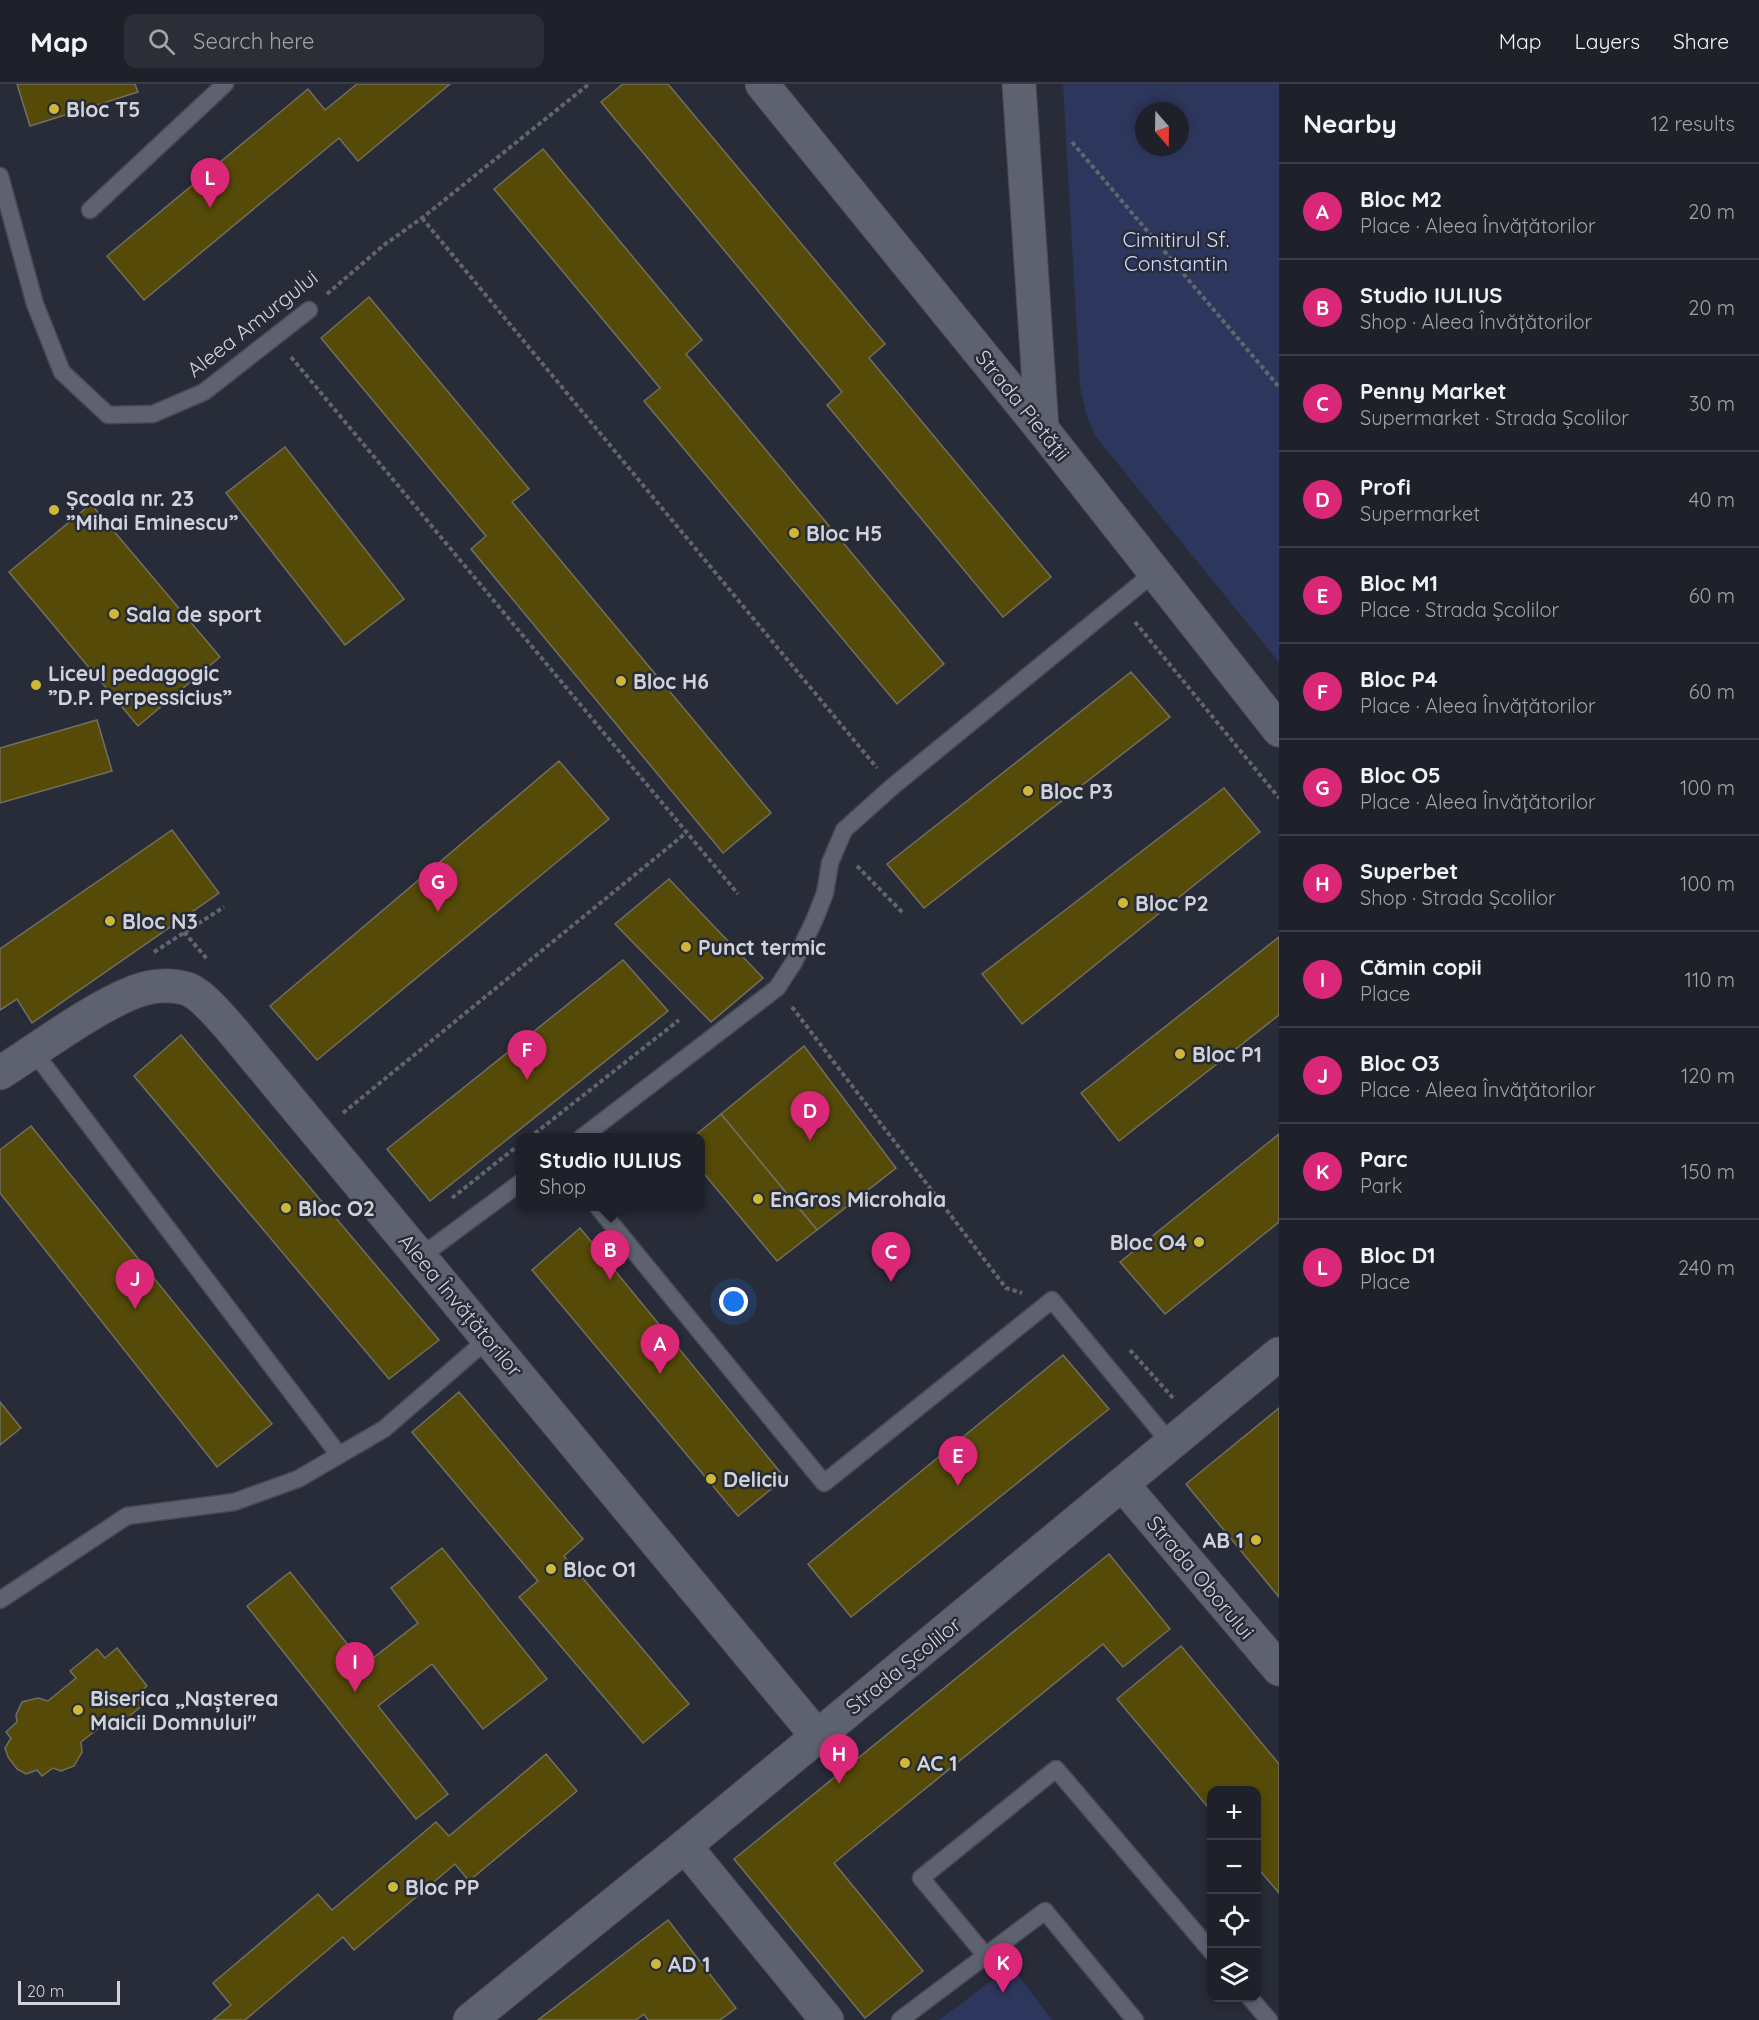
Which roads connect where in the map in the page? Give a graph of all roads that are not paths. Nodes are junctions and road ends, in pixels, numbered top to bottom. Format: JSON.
{"nodes":[{"id":1,"x":225,"y":84,"type":"edge"},
{"id":2,"x":762,"y":84,"type":"edge"},
{"id":3,"x":1019,"y":84,"type":"edge"},
{"id":4,"x":0,"y":176,"type":"edge"},
{"id":5,"x":90,"y":210,"type":"dead end"},
{"id":6,"x":309,"y":310,"type":"road end"},
{"id":7,"x":1042,"y":429,"type":"junction"},
{"id":8,"x":1155,"y":572,"type":"junction"},
{"id":9,"x":1279,"y":730,"type":"edge"},
{"id":10,"x":34,"y":1052,"type":"junction"},
{"id":11,"x":0,"y":1073,"type":"edge"},
{"id":12,"x":586,"y":1133,"type":"edge"},
{"id":13,"x":516,"y":1186,"type":"edge"},
{"id":14,"x":601,"y":1211,"type":"edge"},
{"id":15,"x":420,"y":1257,"type":"junction"},
{"id":16,"x":489,"y":1338,"type":"junction"},
{"id":17,"x":1279,"y":1354,"type":"edge"},
{"id":18,"x":1172,"y":1444,"type":"junction"},
{"id":19,"x":339,"y":1455,"type":"junction"},
{"id":20,"x":1123,"y":1485,"type":"junction"},
{"id":21,"x":0,"y":1600,"type":"edge"},
{"id":22,"x":1279,"y":1669,"type":"edge"},
{"id":23,"x":817,"y":1736,"type":"junction"},
{"id":24,"x":686,"y":1846,"type":"junction"},
{"id":25,"x":1209,"y":1948,"type":"edge"},
{"id":26,"x":986,"y":1956,"type":"junction"},
{"id":27,"x":1253,"y":2002,"type":"edge"},
{"id":28,"x":470,"y":2020,"type":"edge"},
{"id":29,"x":827,"y":2020,"type":"edge"},
{"id":30,"x":900,"y":2020,"type":"edge"},
{"id":31,"x":1135,"y":2020,"type":"edge"},
{"id":32,"x":1269,"y":2020,"type":"edge"}],
"edges":[{"from":1,"to":5,"type":"lane"},
{"from":2,"to":7,"type":"street","name":"Strada Pietății"},
{"from":3,"to":7,"type":"street"},
{"from":4,"to":6,"type":"lane","name":"Aleea Amurgului"},
{"from":7,"to":8,"type":"street","name":"Strada Pietății"},
{"from":8,"to":9,"type":"street","name":"Strada Pietății"},
{"from":8,"to":12,"type":"lane"},
{"from":10,"to":11,"type":"street","name":"Aleea Învățătorilor"},
{"from":10,"to":15,"type":"street","name":"Aleea Învățătorilor"},
{"from":10,"to":19,"type":"lane"},
{"from":13,"to":15,"type":"lane"},
{"from":14,"to":18,"type":"lane"},
{"from":15,"to":16,"type":"street","name":"Aleea Învățătorilor"},
{"from":16,"to":19,"type":"lane"},
{"from":16,"to":23,"type":"street","name":"Aleea Învățătorilor"},
{"from":17,"to":18,"type":"street","name":"Strada Școlilor"},
{"from":18,"to":20,"type":"street","name":"Strada Școlilor"},
{"from":19,"to":21,"type":"lane"},
{"from":20,"to":22,"type":"street","name":"Strada Oborului"},
{"from":20,"to":23,"type":"street","name":"Strada Școlilor"},
{"from":23,"to":24,"type":"street","name":"Strada Școlilor"},
{"from":24,"to":28,"type":"street","name":"Strada Școlilor"},
{"from":24,"to":29,"type":"street"},
{"from":25,"to":26,"type":"lane"},
{"from":26,"to":30,"type":"lane"},
{"from":26,"to":31,"type":"lane"},
{"from":27,"to":32,"type":"lane"}]}
